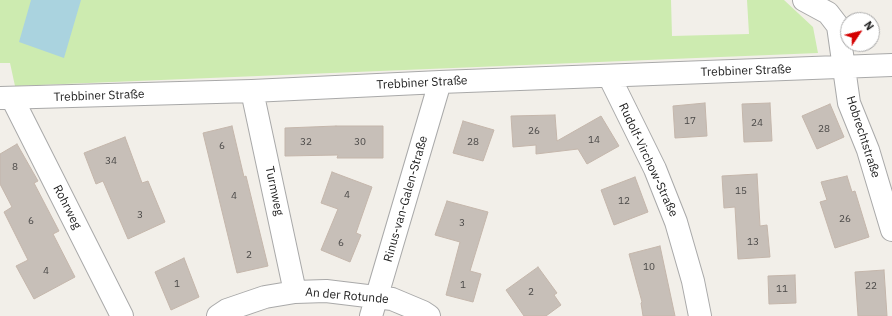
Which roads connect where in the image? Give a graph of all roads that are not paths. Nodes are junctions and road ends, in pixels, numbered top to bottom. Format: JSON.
{"nodes":[{"id":1,"x":804,"y":0,"type":"edge"},
{"id":2,"x":892,"y":65,"type":"edge"},
{"id":3,"x":845,"y":67,"type":"junction"},
{"id":4,"x":609,"y":76,"type":"junction"},
{"id":5,"x":440,"y":82,"type":"junction"},
{"id":6,"x":252,"y":91,"type":"junction"},
{"id":7,"x":6,"y":98,"type":"edge"},
{"id":8,"x":892,"y":230,"type":"edge"},
{"id":9,"x":295,"y":292,"type":"junction"},
{"id":10,"x":374,"y":306,"type":"edge"},
{"id":11,"x":122,"y":316,"type":"edge"},
{"id":12,"x":218,"y":316,"type":"edge"},
{"id":13,"x":430,"y":316,"type":"edge"},
{"id":14,"x":700,"y":316,"type":"edge"}],
"edges":[{"from":1,"to":3,"type":"street"},
{"from":2,"to":3,"type":"street","name":"Trebbiner Straße"},
{"from":3,"to":4,"type":"street","name":"Trebbiner Straße"},
{"from":3,"to":8,"type":"street","name":"Hobrechtstraße"},
{"from":4,"to":5,"type":"street","name":"Trebbiner Straße"},
{"from":4,"to":14,"type":"street","name":"Rudolf-Virchow-Straße"},
{"from":5,"to":6,"type":"street","name":"Trebbiner Straße"},
{"from":5,"to":10,"type":"street","name":"Rinus-van-Galen-Straße"},
{"from":6,"to":7,"type":"street","name":"Trebbiner Straße"},
{"from":6,"to":9,"type":"street","name":"Turmweg"},
{"from":7,"to":11,"type":"street","name":"Rohrweg"},
{"from":9,"to":10,"type":"street","name":"An der Rotunde"},
{"from":9,"to":12,"type":"street","name":"An der Rotunde"},
{"from":10,"to":13,"type":"street","name":"An der Rotunde"}]}
